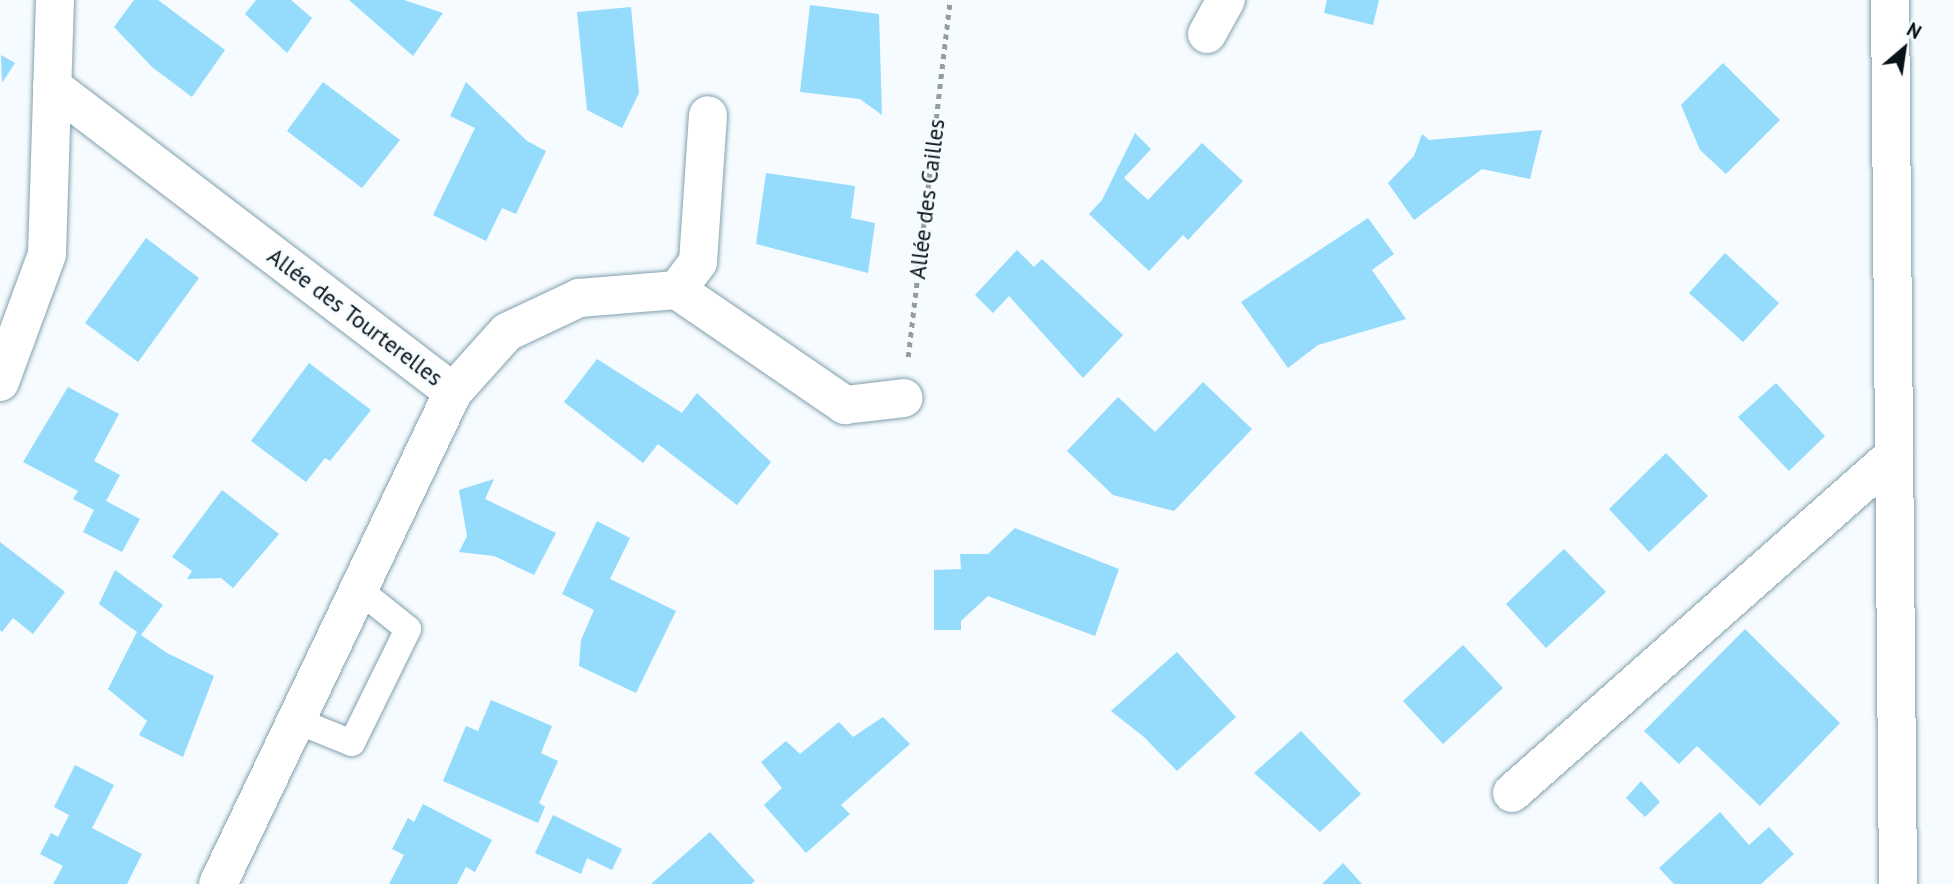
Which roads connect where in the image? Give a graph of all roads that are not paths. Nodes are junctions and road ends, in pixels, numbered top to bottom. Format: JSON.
{"nodes":[{"id":1,"x":55,"y":0,"type":"edge"},
{"id":2,"x":1226,"y":0,"type":"edge"},
{"id":3,"x":1890,"y":0,"type":"edge"},
{"id":4,"x":1207,"y":34,"type":"dead end"},
{"id":5,"x":52,"y":86,"type":"junction"},
{"id":6,"x":708,"y":115,"type":"dead end"},
{"id":7,"x":677,"y":290,"type":"junction"},
{"id":8,"x":0,"y":382,"type":"edge"},
{"id":9,"x":453,"y":392,"type":"junction"},
{"id":10,"x":904,"y":398,"type":"road end"},
{"id":11,"x":1894,"y":455,"type":"junction"},
{"id":12,"x":357,"y":588,"type":"junction"},
{"id":13,"x":295,"y":720,"type":"junction"},
{"id":14,"x":1512,"y":793,"type":"dead end"},
{"id":15,"x":218,"y":884,"type":"edge"},
{"id":16,"x":1898,"y":884,"type":"edge"}],
"edges":[{"from":1,"to":5,"type":"street"},
{"from":2,"to":4,"type":"street"},
{"from":3,"to":11,"type":"street"},
{"from":5,"to":8,"type":"street"},
{"from":5,"to":9,"type":"street","name":"Allée des Tourterelles"},
{"from":6,"to":7,"type":"street"},
{"from":7,"to":9,"type":"street","name":"Allée des Tourterelles"},
{"from":7,"to":10,"type":"street"},
{"from":9,"to":12,"type":"street"},
{"from":11,"to":14,"type":"street"},
{"from":11,"to":16,"type":"street"},
{"from":12,"to":13,"type":"street"},
{"from":12,"to":13,"type":"lane"},
{"from":13,"to":15,"type":"street"}]}
